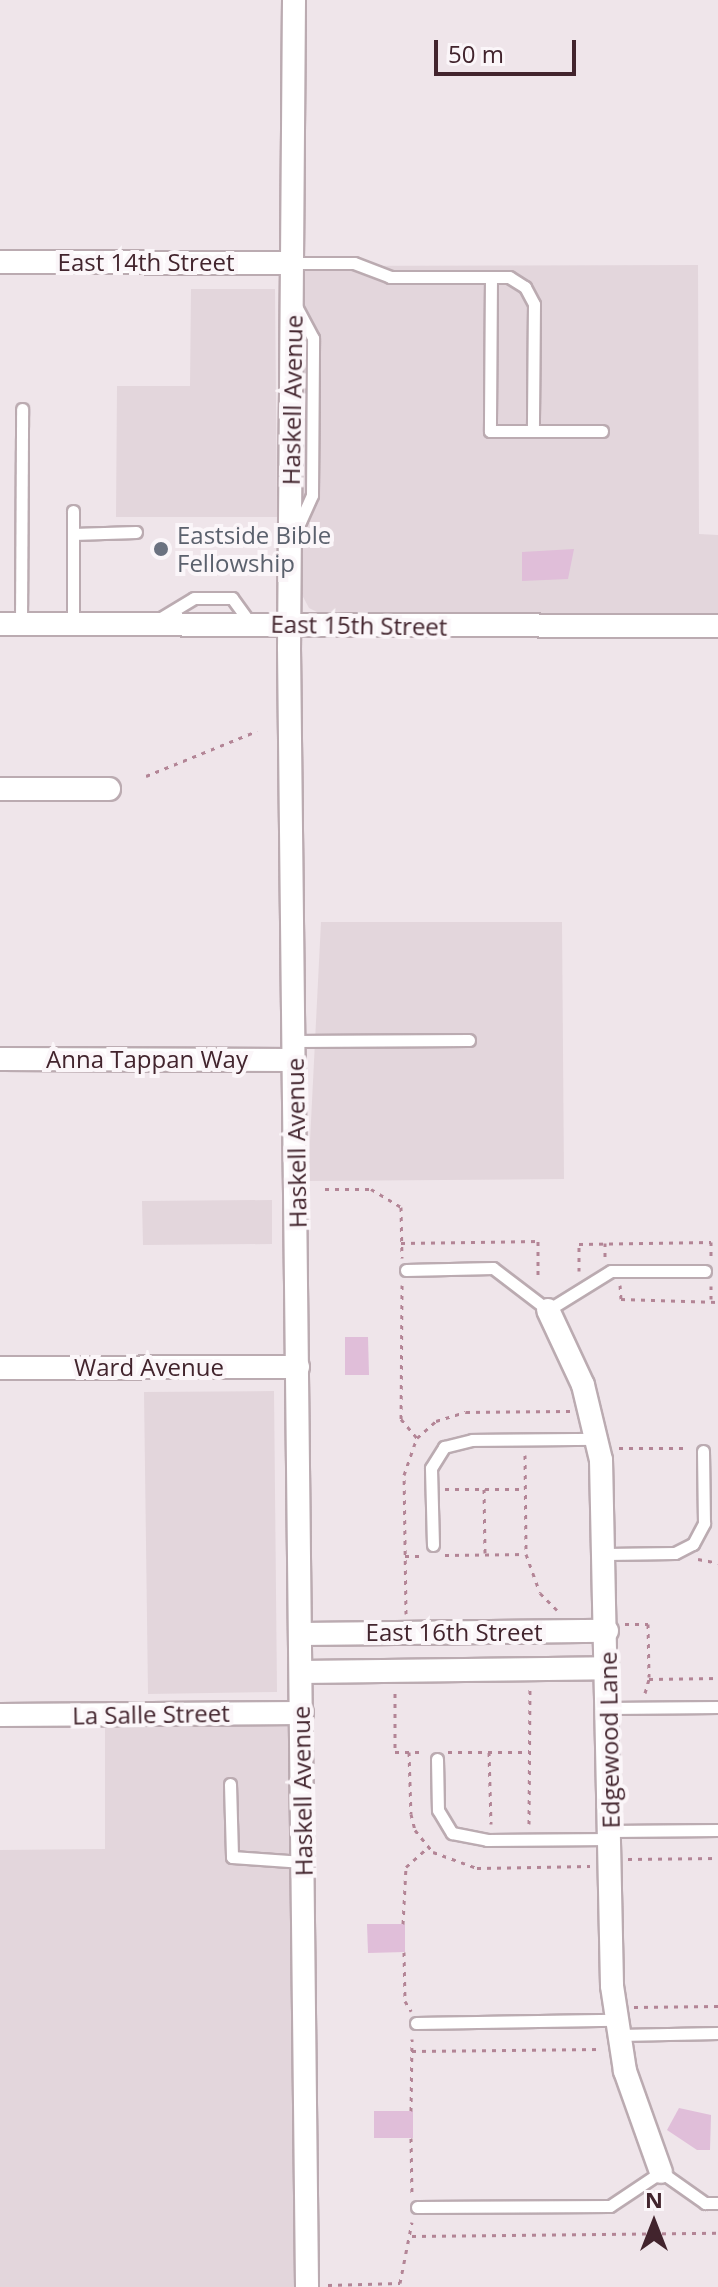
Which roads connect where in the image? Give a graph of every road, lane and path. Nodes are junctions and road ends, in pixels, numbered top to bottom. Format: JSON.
{"nodes":[{"id":1,"x":294,"y":0,"type":"edge"},
{"id":2,"x":0,"y":262,"type":"edge"},
{"id":3,"x":292,"y":263,"type":"junction"},
{"id":4,"x":491,"y":277,"type":"junction"},
{"id":5,"x":22,"y":409,"type":"dead end"},
{"id":6,"x":533,"y":431,"type":"junction"},
{"id":7,"x":602,"y":431,"type":"dead end"},
{"id":8,"x":73,"y":511,"type":"dead end"},
{"id":9,"x":136,"y":532,"type":"dead end"},
{"id":10,"x":73,"y":534,"type":"junction"},
{"id":11,"x":10,"y":624,"type":"edge"},
{"id":12,"x":73,"y":624,"type":"junction"},
{"id":13,"x":289,"y":625,"type":"junction"},
{"id":14,"x":718,"y":626,"type":"edge"},
{"id":15,"x":257,"y":731,"type":"dead end"},
{"id":16,"x":146,"y":776,"type":"dead end"},
{"id":17,"x":0,"y":789,"type":"edge"},
{"id":18,"x":109,"y":789,"type":"dead end"},
{"id":19,"x":469,"y":1040,"type":"dead end"},
{"id":20,"x":294,"y":1050,"type":"junction"},
{"id":21,"x":0,"y":1059,"type":"edge"},
{"id":22,"x":325,"y":1189,"type":"dead end"},
{"id":23,"x":401,"y":1243,"type":"junction"},
{"id":24,"x":406,"y":1270,"type":"dead end"},
{"id":25,"x":620,"y":1271,"type":"junction"},
{"id":26,"x":708,"y":1271,"type":"joint"},
{"id":27,"x":579,"y":1275,"type":"dead end"},
{"id":28,"x":538,"y":1277,"type":"dead end"},
{"id":29,"x":711,"y":1284,"type":"dead end"},
{"id":30,"x":711,"y":1299,"type":"junction"},
{"id":31,"x":718,"y":1302,"type":"edge"},
{"id":32,"x":548,"y":1310,"type":"junction"},
{"id":33,"x":298,"y":1367,"type":"junction"},
{"id":34,"x":0,"y":1368,"type":"edge"},
{"id":35,"x":570,"y":1411,"type":"dead end"},
{"id":36,"x":417,"y":1438,"type":"junction"},
{"id":37,"x":525,"y":1439,"type":"junction"},
{"id":38,"x":608,"y":1443,"type":"junction"},
{"id":39,"x":702,"y":1449,"type":"joint"},
{"id":40,"x":432,"y":1489,"type":"junction"},
{"id":41,"x":484,"y":1489,"type":"junction"},
{"id":42,"x":525,"y":1489,"type":"junction"},
{"id":43,"x":433,"y":1545,"type":"dead end"},
{"id":44,"x":526,"y":1554,"type":"junction"},
{"id":45,"x":606,"y":1554,"type":"junction"},
{"id":46,"x":485,"y":1555,"type":"junction"},
{"id":47,"x":405,"y":1556,"type":"junction"},
{"id":48,"x":695,"y":1558,"type":"dead end"},
{"id":49,"x":718,"y":1563,"type":"edge"},
{"id":50,"x":557,"y":1610,"type":"dead end"},
{"id":51,"x":616,"y":1628,"type":"junction"},
{"id":52,"x":405,"y":1633,"type":"junction"},
{"id":53,"x":301,"y":1634,"type":"junction"},
{"id":54,"x":608,"y":1668,"type":"junction"},
{"id":55,"x":530,"y":1669,"type":"junction"},
{"id":56,"x":398,"y":1671,"type":"junction"},
{"id":57,"x":301,"y":1672,"type":"junction"},
{"id":58,"x":718,"y":1678,"type":"edge"},
{"id":59,"x":649,"y":1679,"type":"junction"},
{"id":60,"x":718,"y":1707,"type":"edge"},
{"id":61,"x":608,"y":1708,"type":"junction"},
{"id":62,"x":646,"y":1708,"type":"junction"},
{"id":63,"x":302,"y":1713,"type":"junction"},
{"id":64,"x":0,"y":1715,"type":"edge"},
{"id":65,"x":489,"y":1752,"type":"junction"},
{"id":66,"x":531,"y":1752,"type":"junction"},
{"id":67,"x":437,"y":1759,"type":"dead end"},
{"id":68,"x":230,"y":1784,"type":"dead end"},
{"id":69,"x":718,"y":1830,"type":"edge"},
{"id":70,"x":610,"y":1835,"type":"junction"},
{"id":71,"x":491,"y":1840,"type":"junction"},
{"id":72,"x":530,"y":1840,"type":"junction"},
{"id":73,"x":427,"y":1848,"type":"dead end"},
{"id":74,"x":718,"y":1858,"type":"edge"},
{"id":75,"x":628,"y":1859,"type":"dead end"},
{"id":76,"x":303,"y":1862,"type":"junction"},
{"id":77,"x":403,"y":1924,"type":"dead end"},
{"id":78,"x":718,"y":2006,"type":"edge"},
{"id":79,"x":416,"y":2023,"type":"dead end"},
{"id":80,"x":616,"y":2028,"type":"junction"},
{"id":81,"x":718,"y":2033,"type":"edge"},
{"id":82,"x":412,"y":2051,"type":"dead end"},
{"id":83,"x":411,"y":2138,"type":"dead end"},
{"id":84,"x":661,"y":2172,"type":"junction"},
{"id":85,"x":718,"y":2203,"type":"edge"},
{"id":86,"x":417,"y":2207,"type":"dead end"},
{"id":87,"x":718,"y":2233,"type":"edge"},
{"id":88,"x":412,"y":2236,"type":"junction"},
{"id":89,"x":317,"y":2286,"type":"edge"}],
"edges":[{"from":1,"to":3,"type":"main road","name":"Haskell Avenue"},
{"from":2,"to":3,"type":"main road","name":"East 14th Street"},
{"from":3,"to":4,"type":"lane"},
{"from":3,"to":13,"type":"main road","name":"Haskell Avenue"},
{"from":4,"to":6,"type":"lane"},
{"from":4,"to":6,"type":"lane"},
{"from":5,"to":11,"type":"lane"},
{"from":6,"to":7,"type":"lane"},
{"from":8,"to":10,"type":"lane"},
{"from":9,"to":10,"type":"lane"},
{"from":10,"to":12,"type":"lane"},
{"from":11,"to":12,"type":"main road","name":"East 15th Street"},
{"from":12,"to":13,"type":"main road","name":"East 15th Street"},
{"from":13,"to":14,"type":"main road","name":"East 15th Street"},
{"from":13,"to":20,"type":"main road","name":"Haskell Avenue"},
{"from":15,"to":16,"type":"path"},
{"from":17,"to":18,"type":"main road"},
{"from":19,"to":20,"type":"lane"},
{"from":20,"to":21,"type":"main road","name":"Anna Tappan Way"},
{"from":20,"to":33,"type":"main road","name":"Haskell Avenue"},
{"from":22,"to":23,"type":"path"},
{"from":23,"to":28,"type":"path"},
{"from":23,"to":36,"type":"path"},
{"from":24,"to":32,"type":"lane"},
{"from":25,"to":26,"type":"lane"},
{"from":25,"to":30,"type":"path"},
{"from":25,"to":32,"type":"lane"},
{"from":26,"to":27,"type":"path"},
{"from":29,"to":30,"type":"path"},
{"from":30,"to":31,"type":"path"},
{"from":32,"to":38,"type":"main road","name":"Edgewood Lane"},
{"from":33,"to":34,"type":"main road","name":"Ward Avenue"},
{"from":33,"to":53,"type":"main road","name":"Haskell Avenue"},
{"from":35,"to":36,"type":"path"},
{"from":36,"to":47,"type":"path"},
{"from":37,"to":38,"type":"lane"},
{"from":37,"to":40,"type":"lane"},
{"from":37,"to":42,"type":"path"},
{"from":38,"to":39,"type":"path"},
{"from":38,"to":45,"type":"main road","name":"Edgewood Lane"},
{"from":39,"to":45,"type":"lane"},
{"from":40,"to":41,"type":"path"},
{"from":40,"to":43,"type":"lane"},
{"from":41,"to":42,"type":"path"},
{"from":41,"to":46,"type":"path"},
{"from":42,"to":44,"type":"path"},
{"from":44,"to":46,"type":"path"},
{"from":44,"to":50,"type":"path"},
{"from":45,"to":51,"type":"main road","name":"Edgewood Lane"},
{"from":46,"to":47,"type":"path"},
{"from":47,"to":52,"type":"path"},
{"from":48,"to":49,"type":"path"},
{"from":51,"to":52,"type":"main road","name":"East 16th Street"},
{"from":51,"to":54,"type":"main road","name":"Edgewood Lane"},
{"from":51,"to":59,"type":"path"},
{"from":52,"to":53,"type":"main road","name":"East 16th Street"},
{"from":53,"to":57,"type":"main road","name":"Haskell Avenue"},
{"from":54,"to":55,"type":"main road","name":"East 16th Street"},
{"from":54,"to":61,"type":"main road","name":"Edgewood Lane"},
{"from":55,"to":56,"type":"main road","name":"East 16th Street"},
{"from":55,"to":66,"type":"path"},
{"from":56,"to":57,"type":"main road","name":"East 16th Street"},
{"from":56,"to":65,"type":"path"},
{"from":57,"to":63,"type":"main road","name":"Haskell Avenue"},
{"from":58,"to":59,"type":"path"},
{"from":59,"to":62,"type":"path"},
{"from":60,"to":62,"type":"lane"},
{"from":61,"to":62,"type":"lane"},
{"from":61,"to":70,"type":"main road","name":"Edgewood Lane"},
{"from":63,"to":64,"type":"main road","name":"La Salle Street"},
{"from":63,"to":76,"type":"main road","name":"Haskell Avenue"},
{"from":65,"to":66,"type":"path"},
{"from":65,"to":71,"type":"path"},
{"from":66,"to":72,"type":"path"},
{"from":67,"to":71,"type":"lane"},
{"from":68,"to":76,"type":"lane"},
{"from":69,"to":70,"type":"lane"},
{"from":70,"to":72,"type":"lane"},
{"from":70,"to":80,"type":"main road","name":"Edgewood Lane"},
{"from":71,"to":72,"type":"lane"},
{"from":73,"to":77,"type":"path"},
{"from":74,"to":75,"type":"path"},
{"from":76,"to":89,"type":"main road","name":"Haskell Avenue"},
{"from":78,"to":80,"type":"path"},
{"from":79,"to":80,"type":"lane"},
{"from":80,"to":81,"type":"lane"},
{"from":80,"to":82,"type":"path"},
{"from":80,"to":84,"type":"main road","name":"Edgewood Lane"},
{"from":83,"to":88,"type":"path"},
{"from":84,"to":85,"type":"lane"},
{"from":84,"to":86,"type":"lane"},
{"from":87,"to":88,"type":"path"},
{"from":88,"to":89,"type":"path"}]}
